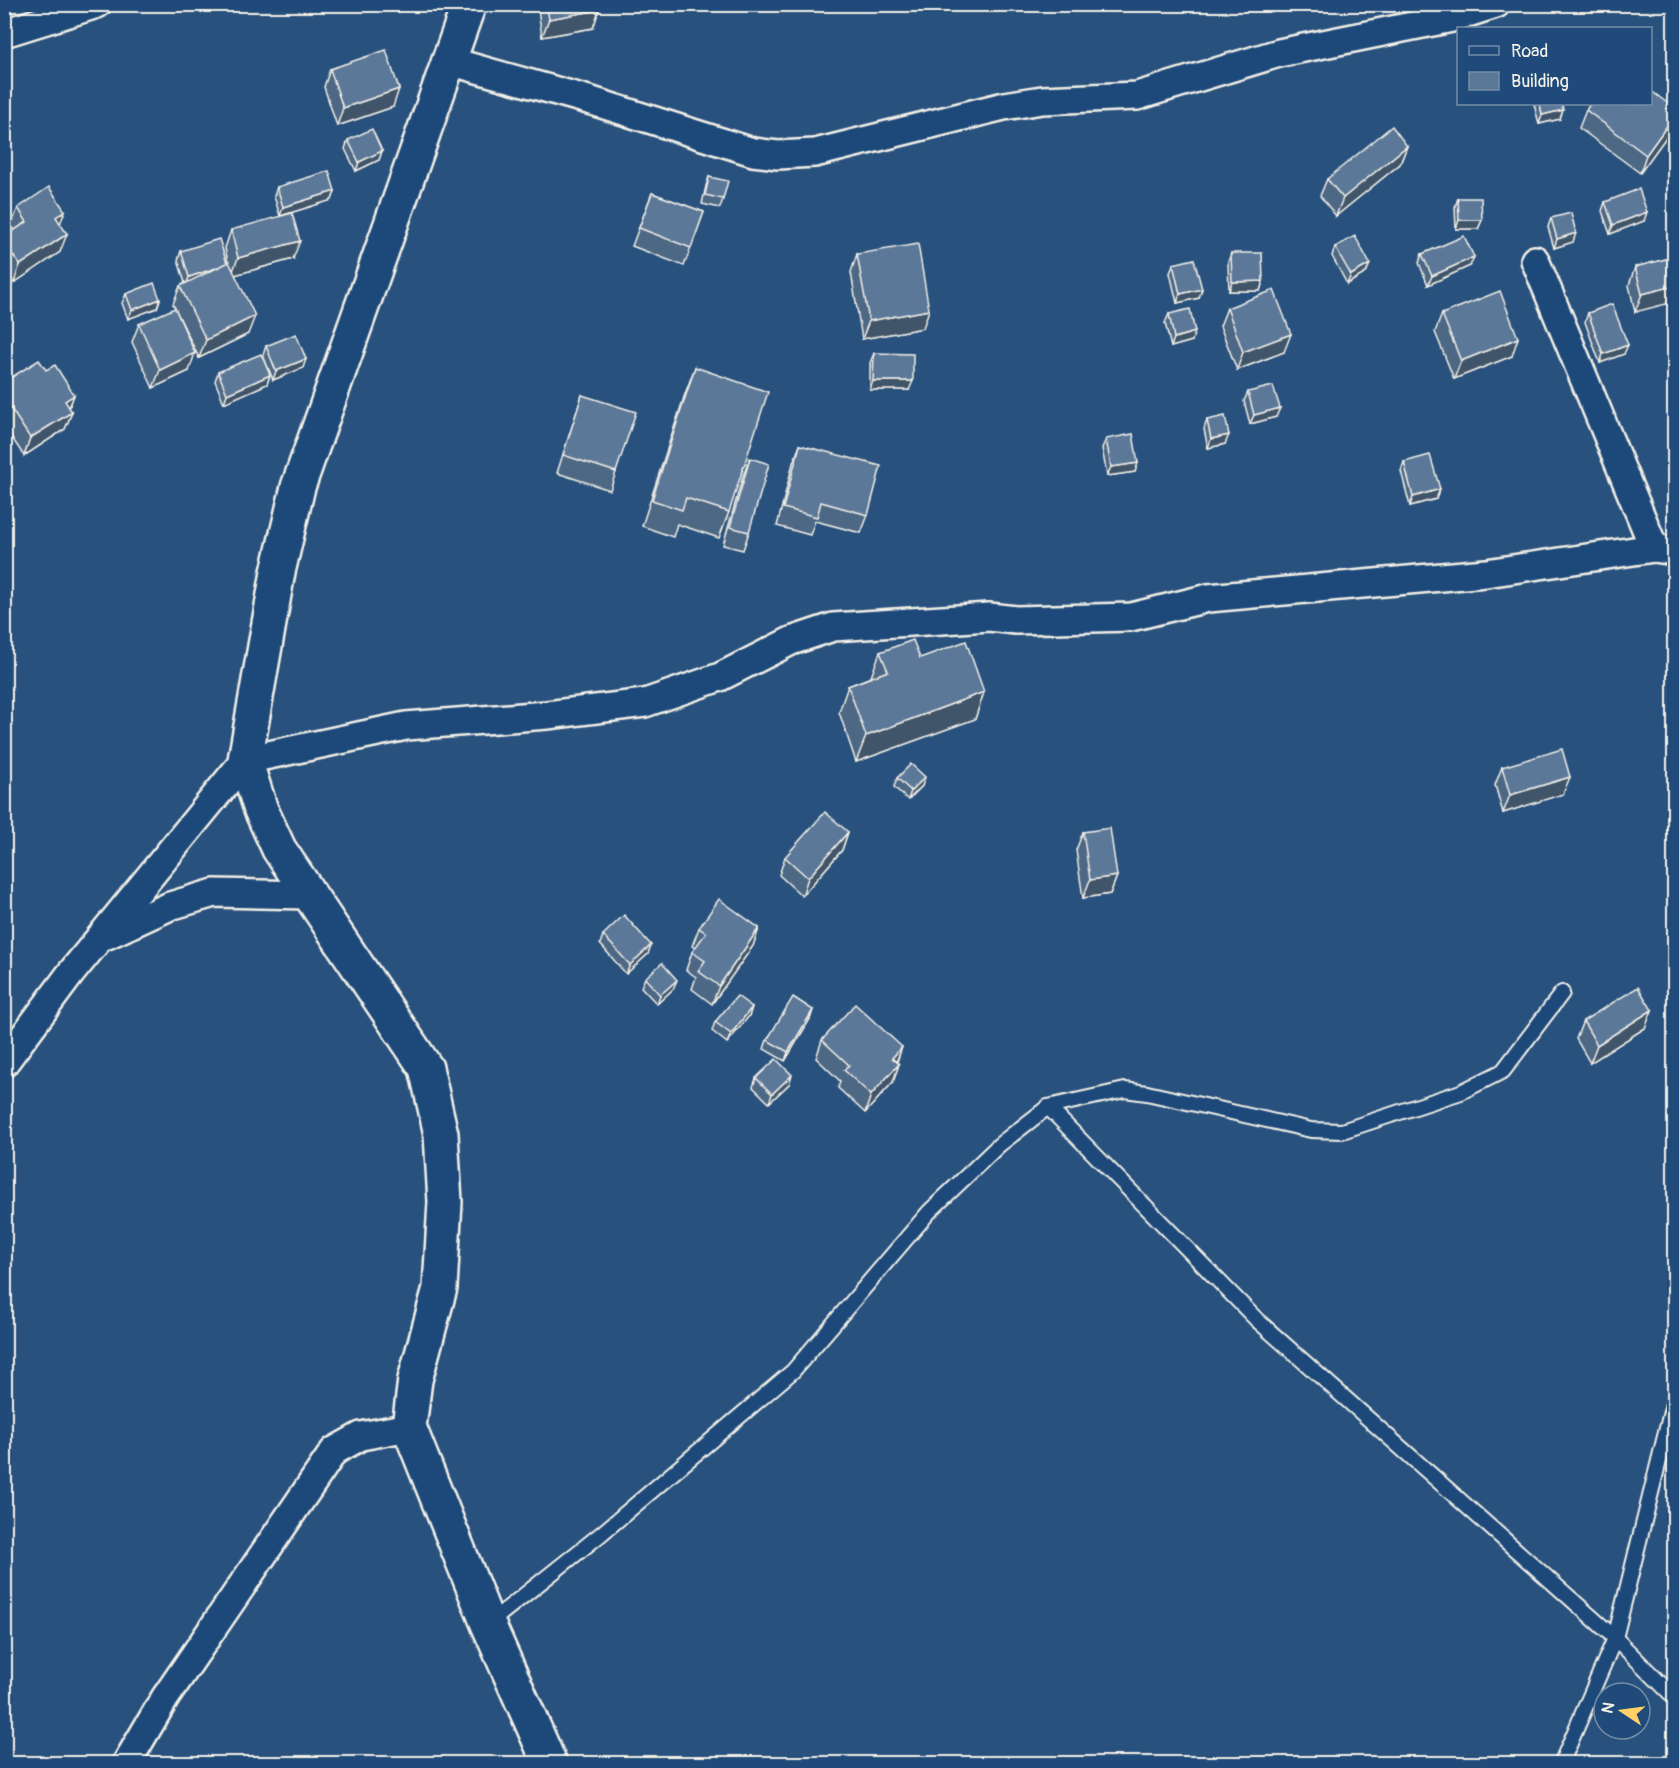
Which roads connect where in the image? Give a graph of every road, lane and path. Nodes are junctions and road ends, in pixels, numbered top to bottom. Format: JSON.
{"nodes":[{"id":1,"x":97,"y":4,"type":"edge"},
{"id":2,"x":469,"y":4,"type":"edge"},
{"id":3,"x":1496,"y":4,"type":"edge"},
{"id":4,"x":4,"y":33,"type":"edge"},
{"id":5,"x":449,"y":61,"type":"junction"},
{"id":6,"x":1535,"y":260,"type":"dead end"},
{"id":7,"x":1664,"y":549,"type":"edge"},
{"id":8,"x":245,"y":760,"type":"junction"},
{"id":9,"x":310,"y":895,"type":"junction"},
{"id":10,"x":101,"y":938,"type":"junction"},
{"id":11,"x":1562,"y":993,"type":"dead end"},
{"id":12,"x":4,"y":1063,"type":"edge"},
{"id":13,"x":1048,"y":1107,"type":"junction"},
{"id":14,"x":1674,"y":1400,"type":"edge"},
{"id":15,"x":408,"y":1427,"type":"junction"},
{"id":16,"x":489,"y":1624,"type":"junction"},
{"id":17,"x":1615,"y":1638,"type":"junction"},
{"id":18,"x":1674,"y":1697,"type":"edge"},
{"id":19,"x":126,"y":1764,"type":"edge"},
{"id":20,"x":550,"y":1764,"type":"edge"},
{"id":21,"x":1562,"y":1764,"type":"edge"}],
"edges":[{"from":1,"to":4,"type":"street"},
{"from":2,"to":5,"type":"street"},
{"from":3,"to":5,"type":"street"},
{"from":5,"to":8,"type":"street"},
{"from":6,"to":7,"type":"street"},
{"from":7,"to":8,"type":"street"},
{"from":8,"to":9,"type":"street"},
{"from":8,"to":10,"type":"street"},
{"from":9,"to":10,"type":"street"},
{"from":9,"to":15,"type":"street"},
{"from":10,"to":12,"type":"street"},
{"from":11,"to":13,"type":"lane"},
{"from":13,"to":16,"type":"lane"},
{"from":13,"to":17,"type":"lane"},
{"from":14,"to":17,"type":"lane"},
{"from":15,"to":16,"type":"street"},
{"from":15,"to":19,"type":"street"},
{"from":16,"to":20,"type":"street"},
{"from":17,"to":18,"type":"lane"},
{"from":17,"to":21,"type":"lane"}]}
